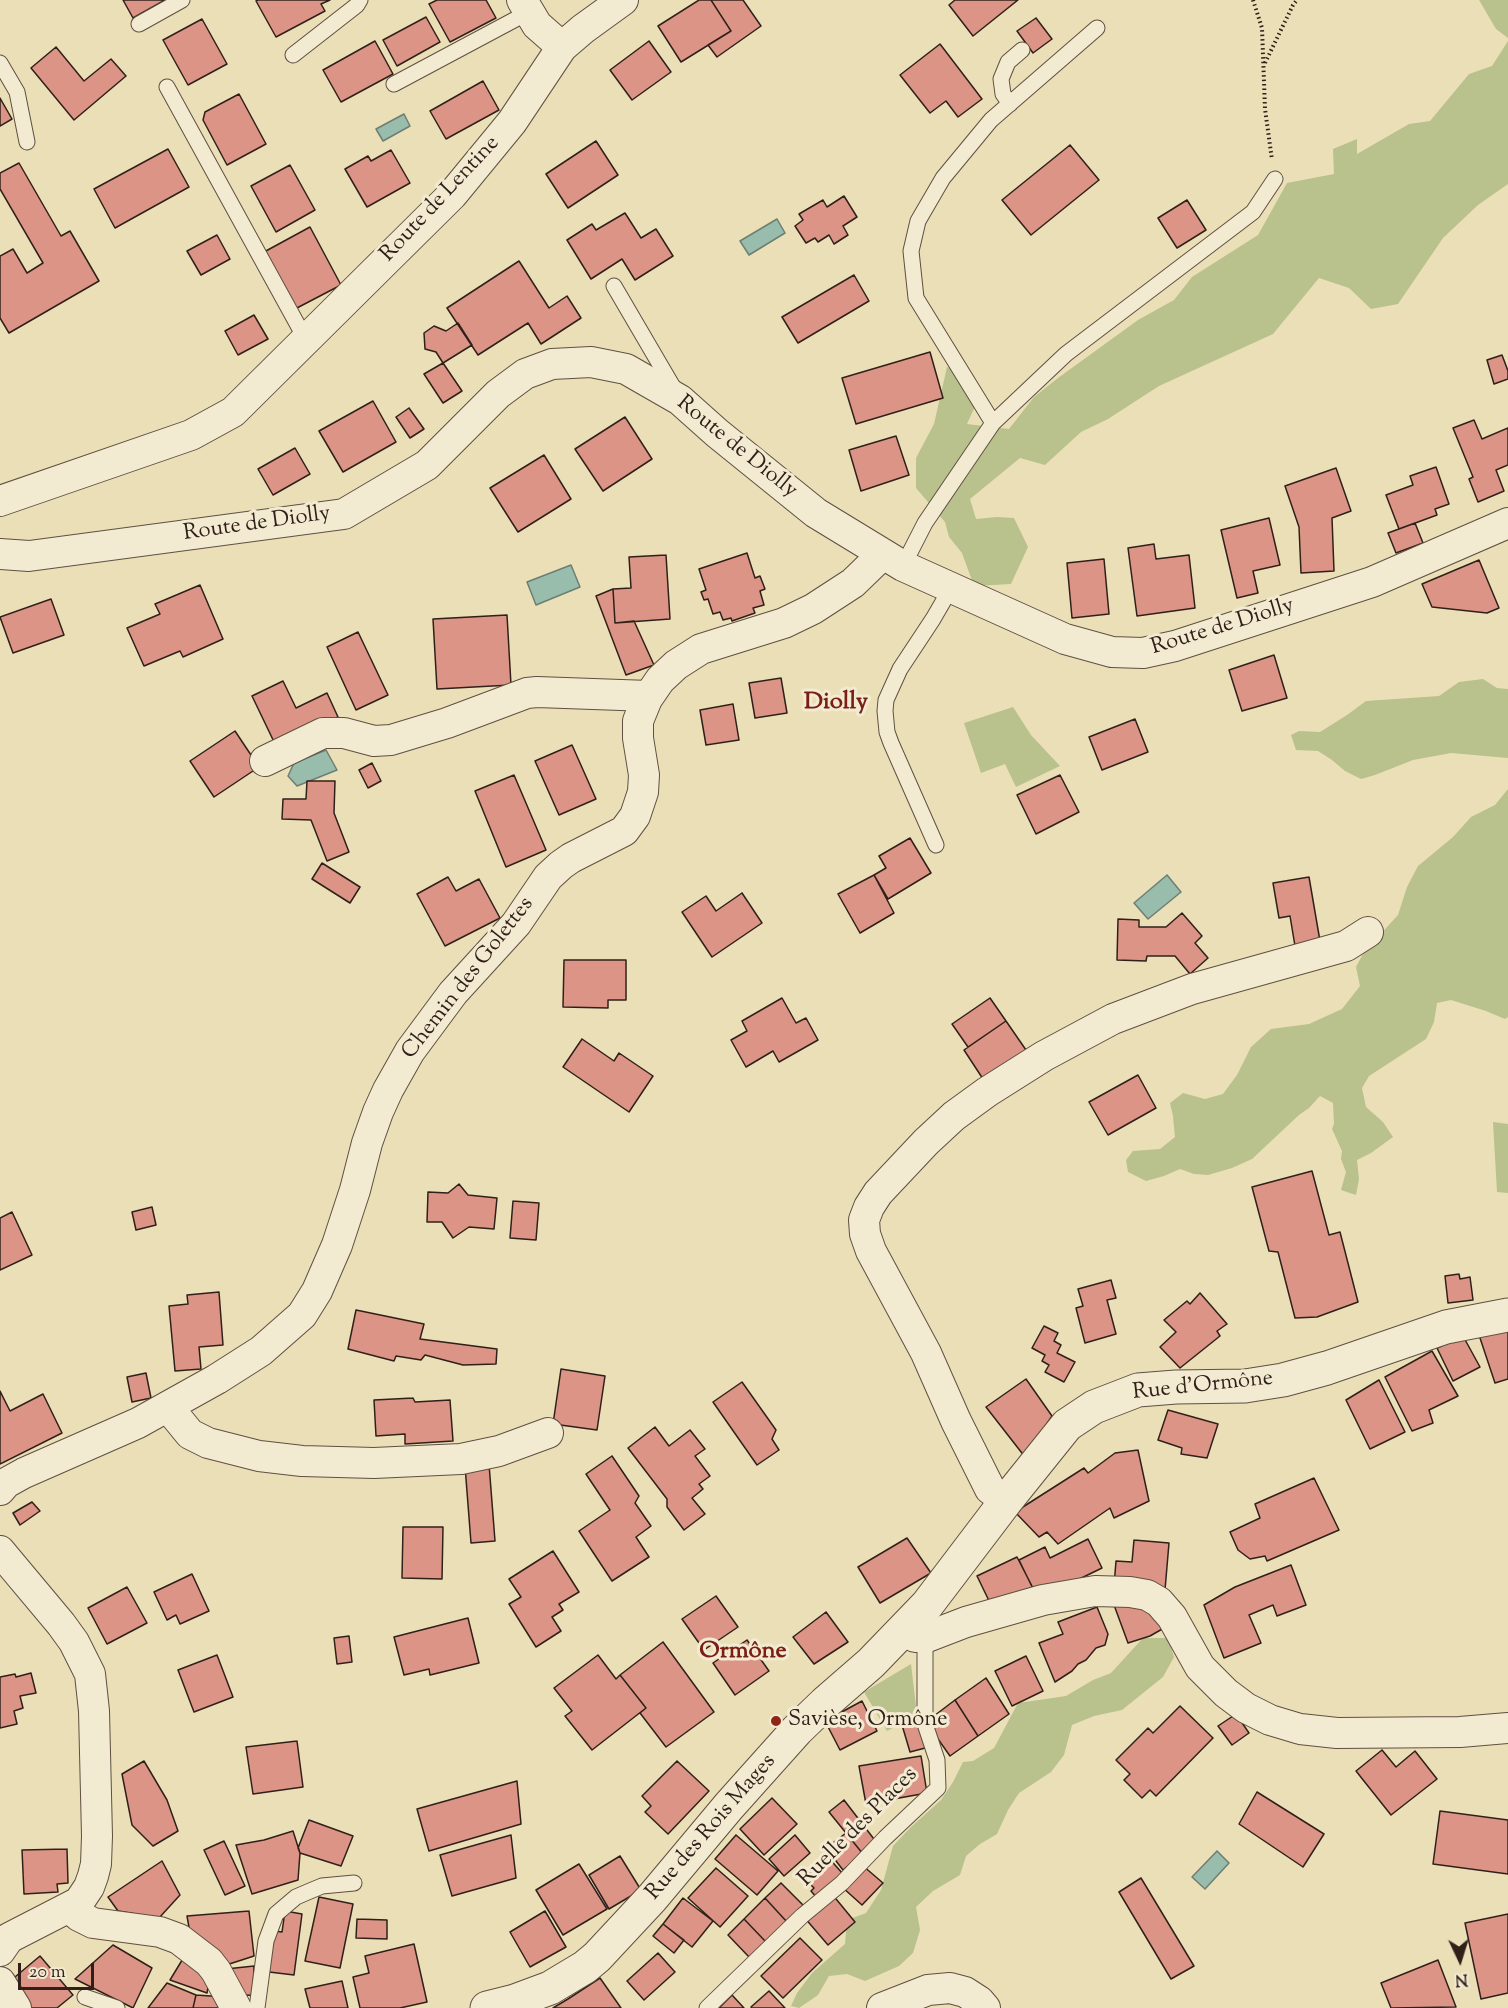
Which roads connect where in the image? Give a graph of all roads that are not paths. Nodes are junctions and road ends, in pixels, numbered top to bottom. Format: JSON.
{"nodes":[{"id":1,"x":182,"y":0,"type":"edge"},
{"id":2,"x":360,"y":0,"type":"edge"},
{"id":3,"x":623,"y":0,"type":"edge"},
{"id":4,"x":525,"y":6,"type":"edge"},
{"id":5,"x":140,"y":24,"type":"dead end"},
{"id":6,"x":1097,"y":28,"type":"dead end"},
{"id":7,"x":562,"y":47,"type":"junction"},
{"id":8,"x":1022,"y":50,"type":"dead end"},
{"id":9,"x":293,"y":55,"type":"dead end"},
{"id":10,"x":0,"y":63,"type":"edge"},
{"id":11,"x":394,"y":84,"type":"dead end"},
{"id":12,"x":167,"y":87,"type":"dead end"},
{"id":13,"x":1010,"y":104,"type":"junction"},
{"id":14,"x":27,"y":142,"type":"dead end"},
{"id":15,"x":1275,"y":178,"type":"road end"},
{"id":16,"x":614,"y":286,"type":"dead end"},
{"id":17,"x":306,"y":340,"type":"junction"},
{"id":18,"x":680,"y":400,"type":"junction"},
{"id":19,"x":993,"y":423,"type":"junction"},
{"id":20,"x":0,"y":501,"type":"edge"},
{"id":21,"x":1508,"y":523,"type":"edge"},
{"id":22,"x":0,"y":554,"type":"edge"},
{"id":23,"x":893,"y":560,"type":"junction"},
{"id":24,"x":951,"y":588,"type":"junction"},
{"id":25,"x":649,"y":696,"type":"junction"},
{"id":26,"x":265,"y":761,"type":"dead end"},
{"id":27,"x":936,"y":845,"type":"dead end"},
{"id":28,"x":1368,"y":932,"type":"dead end"},
{"id":29,"x":1508,"y":1315,"type":"edge"},
{"id":30,"x":168,"y":1407,"type":"junction"},
{"id":31,"x":548,"y":1433,"type":"dead end"},
{"id":32,"x":0,"y":1490,"type":"edge"},
{"id":33,"x":1006,"y":1501,"type":"junction"},
{"id":34,"x":984,"y":1532,"type":"joint"},
{"id":35,"x":0,"y":1551,"type":"edge"},
{"id":36,"x":914,"y":1633,"type":"junction"},
{"id":37,"x":1508,"y":1728,"type":"edge"},
{"id":38,"x":354,"y":1883,"type":"dead end"},
{"id":39,"x":70,"y":1908,"type":"junction"},
{"id":40,"x":0,"y":1951,"type":"edge"},
{"id":41,"x":0,"y":1982,"type":"edge"},
{"id":42,"x":85,"y":1997,"type":"dead end"},
{"id":43,"x":500,"y":2007,"type":"edge"},
{"id":44,"x":16,"y":2008,"type":"edge"},
{"id":45,"x":117,"y":2008,"type":"edge"},
{"id":46,"x":236,"y":2008,"type":"edge"},
{"id":47,"x":257,"y":2008,"type":"edge"},
{"id":48,"x":707,"y":2008,"type":"edge"},
{"id":49,"x":882,"y":2008,"type":"edge"},
{"id":50,"x":985,"y":2008,"type":"edge"}],
"edges":[{"from":1,"to":5,"type":"lane"},
{"from":2,"to":9,"type":"lane"},
{"from":3,"to":7,"type":"street","name":"Route de Lentine"},
{"from":4,"to":7,"type":"street"},
{"from":4,"to":11,"type":"lane"},
{"from":6,"to":13,"type":"lane"},
{"from":7,"to":17,"type":"street","name":"Route de Lentine"},
{"from":8,"to":13,"type":"lane"},
{"from":10,"to":14,"type":"lane"},
{"from":12,"to":17,"type":"lane"},
{"from":13,"to":19,"type":"lane"},
{"from":15,"to":19,"type":"lane"},
{"from":16,"to":18,"type":"lane"},
{"from":17,"to":20,"type":"street","name":"Route de Lentine"},
{"from":18,"to":22,"type":"street","name":"Route de Diolly"},
{"from":18,"to":23,"type":"street","name":"Route de Diolly"},
{"from":19,"to":23,"type":"lane"},
{"from":21,"to":24,"type":"street","name":"Route de Diolly"},
{"from":23,"to":24,"type":"street","name":"Route de Diolly"},
{"from":23,"to":25,"type":"street","name":"Chemin des Golettes"},
{"from":24,"to":27,"type":"lane"},
{"from":25,"to":26,"type":"street"},
{"from":25,"to":30,"type":"street","name":"Chemin des Golettes"},
{"from":28,"to":33,"type":"street"},
{"from":29,"to":33,"type":"street","name":"Rue d'Ormône"},
{"from":30,"to":31,"type":"street"},
{"from":30,"to":32,"type":"street","name":"Chemin des Golettes"},
{"from":33,"to":34,"type":"street","name":"Rue d'Ormône"},
{"from":34,"to":36,"type":"street","name":"Rue des Rois Mages"},
{"from":35,"to":39,"type":"street"},
{"from":36,"to":37,"type":"street"},
{"from":36,"to":43,"type":"street","name":"Rue des Rois Mages"},
{"from":36,"to":48,"type":"lane","name":"Ruelle des Places"},
{"from":38,"to":47,"type":"lane"},
{"from":39,"to":40,"type":"street"},
{"from":39,"to":46,"type":"street"},
{"from":41,"to":44,"type":"street"},
{"from":42,"to":45,"type":"lane"},
{"from":49,"to":50,"type":"street"}]}
